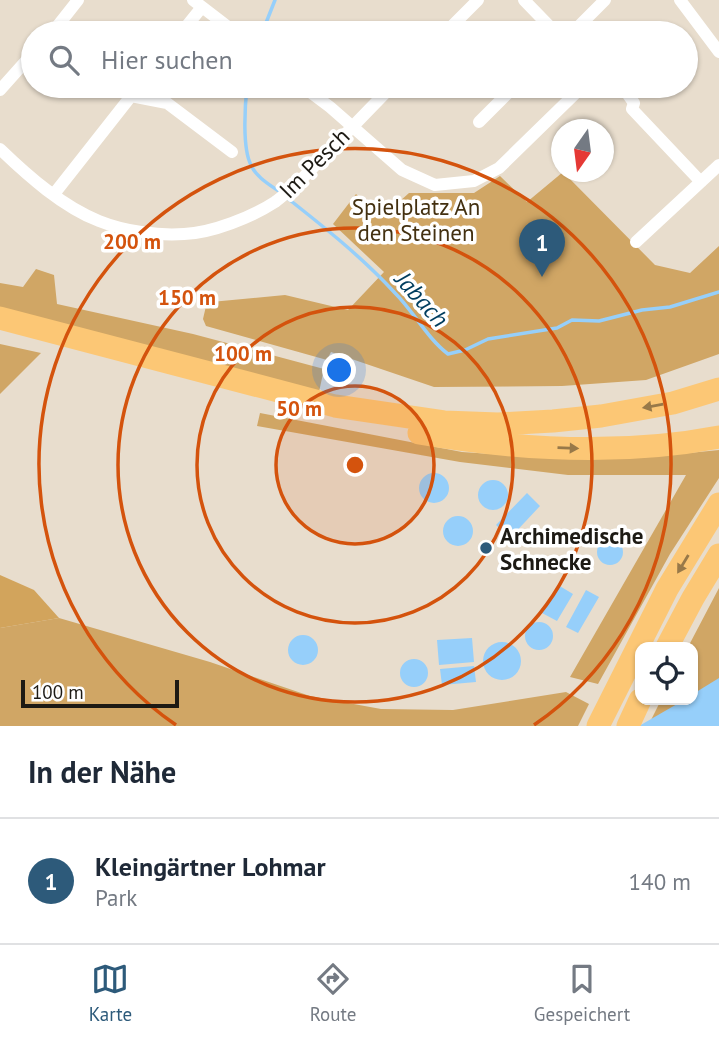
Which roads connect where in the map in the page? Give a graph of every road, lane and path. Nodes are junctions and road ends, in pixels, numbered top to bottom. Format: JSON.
{"nodes":[{"id":1,"x":78,"y":0,"type":"edge"},
{"id":2,"x":524,"y":0,"type":"edge"},
{"id":3,"x":605,"y":0,"type":"edge"},
{"id":4,"x":680,"y":0,"type":"edge"},
{"id":5,"x":474,"y":1,"type":"edge"},
{"id":6,"x":198,"y":4,"type":"edge"},
{"id":7,"x":61,"y":21,"type":"edge"},
{"id":8,"x":188,"y":21,"type":"edge"},
{"id":9,"x":220,"y":21,"type":"edge"},
{"id":10,"x":456,"y":21,"type":"edge"},
{"id":11,"x":544,"y":21,"type":"edge"},
{"id":12,"x":584,"y":21,"type":"edge"},
{"id":13,"x":696,"y":21,"type":"edge"},
{"id":14,"x":698,"y":24,"type":"edge"},
{"id":15,"x":719,"y":52,"type":"edge"},
{"id":16,"x":21,"y":66,"type":"edge"},
{"id":17,"x":0,"y":90,"type":"edge"},
{"id":18,"x":129,"y":98,"type":"edge"},
{"id":19,"x":154,"y":98,"type":"edge"},
{"id":20,"x":317,"y":98,"type":"edge"},
{"id":21,"x":380,"y":98,"type":"edge"},
{"id":22,"x":503,"y":98,"type":"edge"},
{"id":23,"x":571,"y":98,"type":"edge"},
{"id":24,"x":630,"y":98,"type":"edge"},
{"id":25,"x":479,"y":122,"type":"dead end"},
{"id":26,"x":351,"y":126,"type":"junction"},
{"id":27,"x":0,"y":149,"type":"edge"},
{"id":28,"x":232,"y":152,"type":"dead end"},
{"id":29,"x":719,"y":165,"type":"edge"},
{"id":30,"x":701,"y":182,"type":"junction"},
{"id":31,"x":54,"y":194,"type":"junction"},
{"id":32,"x":636,"y":242,"type":"dead end"},
{"id":33,"x":0,"y":318,"type":"edge"},
{"id":34,"x":0,"y":329,"type":"edge"},
{"id":35,"x":719,"y":389,"type":"edge"},
{"id":36,"x":307,"y":405,"type":"junction"},
{"id":37,"x":335,"y":411,"type":"junction"},
{"id":38,"x":714,"y":438,"type":"edge"},
{"id":39,"x":719,"y":504,"type":"edge"},
{"id":40,"x":719,"y":555,"type":"edge"},
{"id":41,"x":670,"y":642,"type":"edge"},
{"id":42,"x":638,"y":705,"type":"edge"},
{"id":43,"x":598,"y":726,"type":"edge"},
{"id":44,"x":628,"y":726,"type":"edge"}],
"edges":[{"from":1,"to":7,"type":"street"},
{"from":2,"to":11,"type":"street"},
{"from":3,"to":12,"type":"street"},
{"from":4,"to":13,"type":"street"},
{"from":5,"to":10,"type":"street"},
{"from":6,"to":8,"type":"street"},
{"from":6,"to":9,"type":"street"},
{"from":14,"to":15,"type":"street"},
{"from":16,"to":17,"type":"street"},
{"from":18,"to":31,"type":"street"},
{"from":19,"to":28,"type":"street"},
{"from":20,"to":26,"type":"street"},
{"from":21,"to":26,"type":"street","name":"Im Pesch"},
{"from":22,"to":25,"type":"street"},
{"from":23,"to":26,"type":"street"},
{"from":24,"to":30,"type":"street"},
{"from":26,"to":31,"type":"street","name":"Im Pesch"},
{"from":27,"to":31,"type":"street","name":"Im Pesch"},
{"from":29,"to":30,"type":"street"},
{"from":30,"to":32,"type":"street"},
{"from":33,"to":36,"type":"highway"},
{"from":34,"to":36,"type":"highway"},
{"from":35,"to":37,"type":"highway","one_way":true},
{"from":36,"to":37,"type":"highway"},
{"from":37,"to":38,"type":"highway","one_way":true},
{"from":39,"to":43,"type":"highway","one_way":true},
{"from":40,"to":41,"type":"highway"},
{"from":42,"to":44,"type":"highway"}]}
